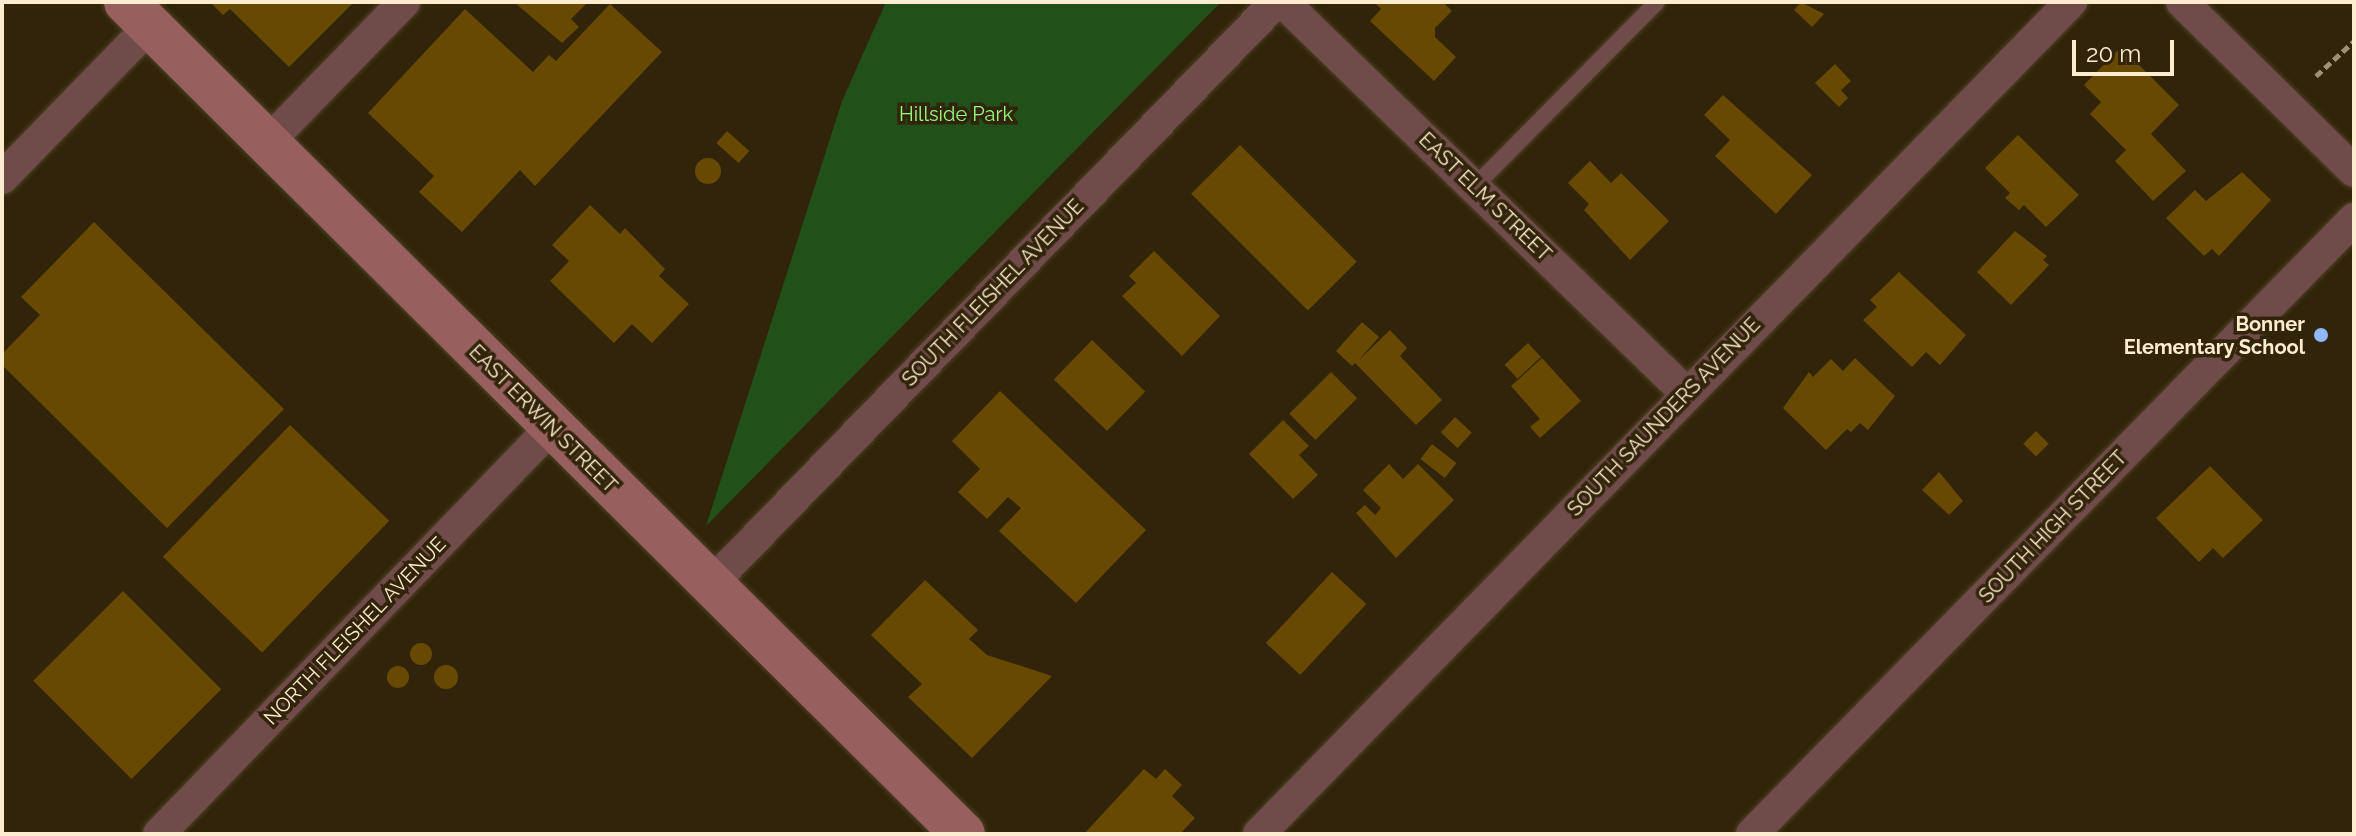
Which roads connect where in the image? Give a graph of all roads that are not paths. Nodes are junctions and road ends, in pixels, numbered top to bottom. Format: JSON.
{"nodes":[{"id":1,"x":404,"y":2,"type":"edge"},
{"id":2,"x":1276,"y":2,"type":"edge"},
{"id":3,"x":1283,"y":2,"type":"edge"},
{"id":4,"x":1657,"y":2,"type":"edge"},
{"id":5,"x":2071,"y":2,"type":"edge"},
{"id":6,"x":2182,"y":2,"type":"edge"},
{"id":7,"x":138,"y":14,"type":"edge"},
{"id":8,"x":269,"y":141,"type":"junction"},
{"id":9,"x":2354,"y":171,"type":"edge"},
{"id":10,"x":2,"y":178,"type":"edge"},
{"id":11,"x":1474,"y":187,"type":"junction"},
{"id":12,"x":2354,"y":219,"type":"edge"},
{"id":13,"x":1686,"y":393,"type":"junction"},
{"id":14,"x":551,"y":428,"type":"junction"},
{"id":15,"x":710,"y":585,"type":"junction"},
{"id":16,"x":959,"y":833,"type":"edge"},
{"id":17,"x":159,"y":834,"type":"edge"},
{"id":18,"x":1259,"y":834,"type":"edge"},
{"id":19,"x":1752,"y":834,"type":"edge"}],
"edges":[{"from":1,"to":8,"type":"street"},
{"from":2,"to":15,"type":"street","name":"SOUTH FLEISHEL AVENUE"},
{"from":3,"to":11,"type":"street","name":"EAST ELM STREET"},
{"from":4,"to":11,"type":"lane"},
{"from":5,"to":13,"type":"street","name":"SOUTH SAUNDERS AVENUE"},
{"from":6,"to":9,"type":"street"},
{"from":7,"to":8,"type":"main road","name":"EAST ERWIN STREET"},
{"from":7,"to":10,"type":"street"},
{"from":8,"to":14,"type":"main road","name":"EAST ERWIN STREET"},
{"from":11,"to":13,"type":"street","name":"EAST ELM STREET"},
{"from":12,"to":19,"type":"street","name":"SOUTH HIGH STREET"},
{"from":13,"to":18,"type":"street","name":"SOUTH SAUNDERS AVENUE"},
{"from":14,"to":15,"type":"main road","name":"EAST ERWIN STREET"},
{"from":14,"to":17,"type":"street","name":"NORTH FLEISHEL AVENUE"},
{"from":15,"to":16,"type":"main road","name":"EAST ERWIN STREET"}]}
